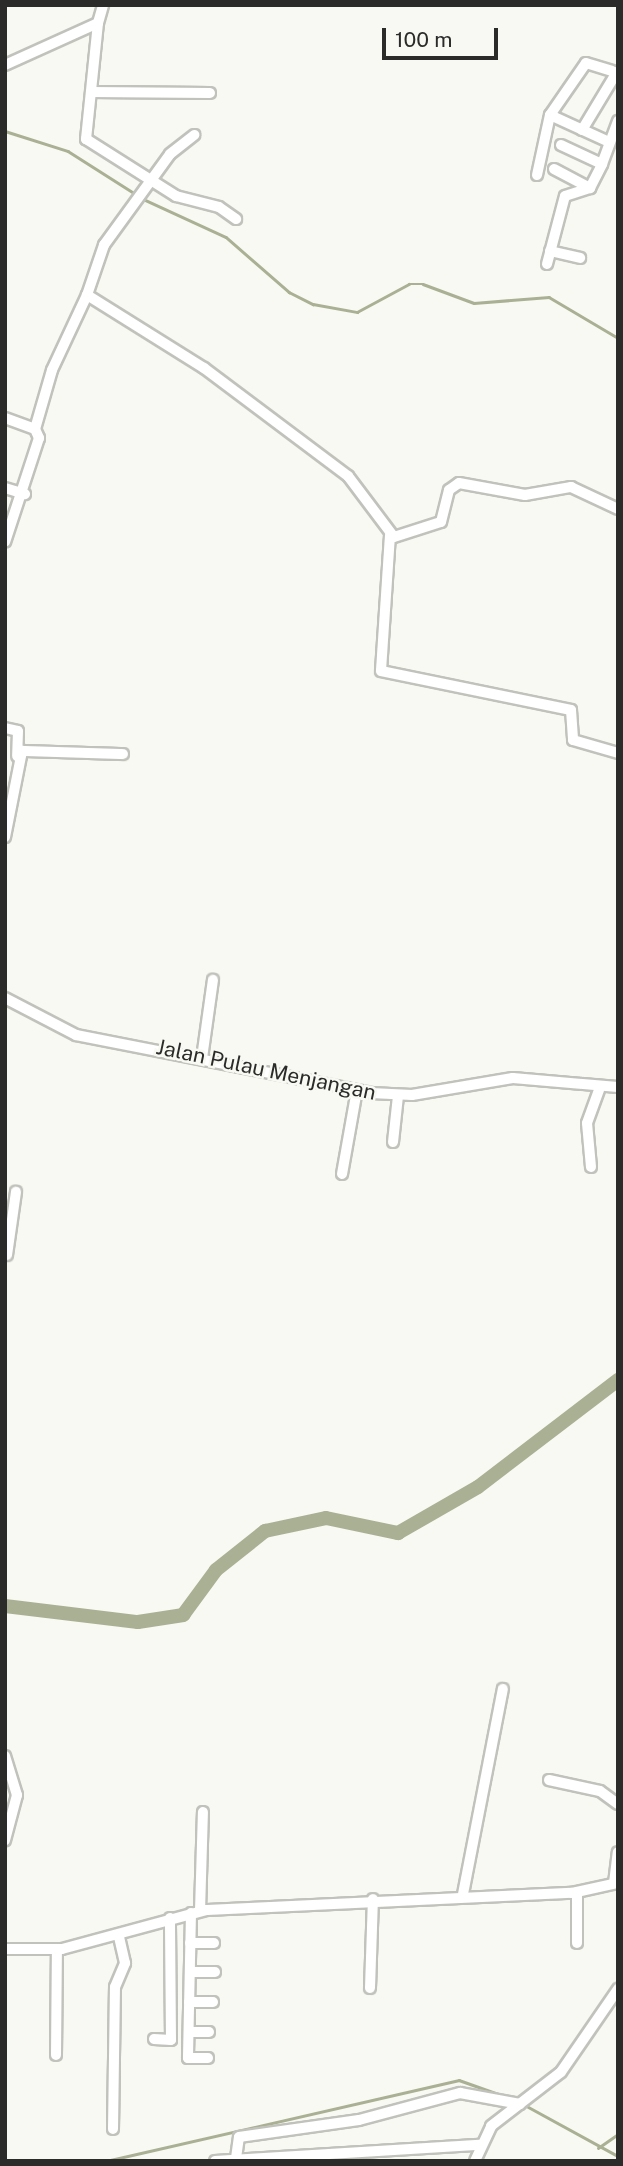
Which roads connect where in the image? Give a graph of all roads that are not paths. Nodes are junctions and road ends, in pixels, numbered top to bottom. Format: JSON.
{"nodes":[{"id":1,"x":103,"y":5,"type":"edge"},
{"id":2,"x":98,"y":23,"type":"junction"},
{"id":3,"x":5,"y":65,"type":"edge"},
{"id":4,"x":615,"y":72,"type":"edge"},
{"id":5,"x":91,"y":92,"type":"junction"},
{"id":6,"x":210,"y":93,"type":"dead end"},
{"id":7,"x":550,"y":115,"type":"junction"},
{"id":8,"x":618,"y":121,"type":"edge"},
{"id":9,"x":582,"y":130,"type":"junction"},
{"id":10,"x":194,"y":135,"type":"dead end"},
{"id":11,"x":609,"y":142,"type":"junction"},
{"id":12,"x":561,"y":145,"type":"dead end"},
{"id":13,"x":602,"y":164,"type":"junction"},
{"id":14,"x":554,"y":169,"type":"dead end"},
{"id":15,"x":537,"y":175,"type":"dead end"},
{"id":16,"x":150,"y":179,"type":"junction"},
{"id":17,"x":590,"y":188,"type":"junction"},
{"id":18,"x":236,"y":219,"type":"dead end"},
{"id":19,"x":550,"y":251,"type":"junction"},
{"id":20,"x":580,"y":258,"type":"dead end"},
{"id":21,"x":547,"y":264,"type":"dead end"},
{"id":22,"x":87,"y":295,"type":"junction"},
{"id":23,"x":5,"y":418,"type":"edge"},
{"id":24,"x":35,"y":429,"type":"junction"},
{"id":25,"x":5,"y":488,"type":"edge"},
{"id":26,"x":25,"y":495,"type":"junction"},
{"id":27,"x":618,"y":509,"type":"edge"},
{"id":28,"x":390,"y":535,"type":"junction"},
{"id":29,"x":5,"y":542,"type":"edge"},
{"id":30,"x":5,"y":728,"type":"edge"},
{"id":31,"x":618,"y":753,"type":"edge"},
{"id":32,"x":123,"y":754,"type":"dead end"},
{"id":33,"x":18,"y":756,"type":"junction"},
{"id":34,"x":5,"y":837,"type":"edge"},
{"id":35,"x":213,"y":980,"type":"dead end"},
{"id":36,"x":5,"y":998,"type":"edge"},
{"id":37,"x":202,"y":1058,"type":"junction"},
{"id":38,"x":600,"y":1087,"type":"junction"},
{"id":39,"x":618,"y":1087,"type":"edge"},
{"id":40,"x":357,"y":1090,"type":"junction"},
{"id":41,"x":398,"y":1096,"type":"junction"},
{"id":42,"x":393,"y":1142,"type":"dead end"},
{"id":43,"x":591,"y":1167,"type":"dead end"},
{"id":44,"x":342,"y":1174,"type":"dead end"},
{"id":45,"x":16,"y":1192,"type":"dead end"},
{"id":46,"x":12,"y":1230,"type":"edge"},
{"id":47,"x":7,"y":1255,"type":"dead end"},
{"id":48,"x":503,"y":1689,"type":"dead end"},
{"id":49,"x":5,"y":1756,"type":"edge"},
{"id":50,"x":550,"y":1780,"type":"dead end"},
{"id":51,"x":618,"y":1804,"type":"edge"},
{"id":52,"x":203,"y":1812,"type":"dead end"},
{"id":53,"x":5,"y":1840,"type":"edge"},
{"id":54,"x":618,"y":1852,"type":"edge"},
{"id":55,"x":616,"y":1869,"type":"edge"},
{"id":56,"x":616,"y":1883,"type":"edge"},
{"id":57,"x":577,"y":1892,"type":"junction"},
{"id":58,"x":463,"y":1894,"type":"junction"},
{"id":59,"x":373,"y":1899,"type":"junction"},
{"id":60,"x":195,"y":1912,"type":"junction"},
{"id":61,"x":170,"y":1918,"type":"junction"},
{"id":62,"x":119,"y":1936,"type":"junction"},
{"id":63,"x":190,"y":1942,"type":"junction"},
{"id":64,"x":214,"y":1943,"type":"dead end"},
{"id":65,"x":577,"y":1943,"type":"dead end"},
{"id":66,"x":5,"y":1949,"type":"edge"},
{"id":67,"x":57,"y":1950,"type":"junction"},
{"id":68,"x":190,"y":1972,"type":"junction"},
{"id":69,"x":215,"y":1972,"type":"dead end"},
{"id":70,"x":370,"y":1988,"type":"dead end"},
{"id":71,"x":618,"y":1989,"type":"edge"},
{"id":72,"x":189,"y":2001,"type":"junction"},
{"id":73,"x":213,"y":2002,"type":"dead end"},
{"id":74,"x":615,"y":2003,"type":"edge"},
{"id":75,"x":189,"y":2032,"type":"junction"},
{"id":76,"x":209,"y":2032,"type":"dead end"},
{"id":77,"x":154,"y":2039,"type":"dead end"},
{"id":78,"x":56,"y":2055,"type":"dead end"},
{"id":79,"x":208,"y":2058,"type":"dead end"},
{"id":80,"x":520,"y":2104,"type":"junction"},
{"id":81,"x":113,"y":2129,"type":"dead end"},
{"id":82,"x":481,"y":2145,"type":"junction"},
{"id":83,"x":238,"y":2159,"type":"edge"},
{"id":84,"x":215,"y":2161,"type":"edge"},
{"id":85,"x":475,"y":2161,"type":"edge"}],
"edges":[{"from":1,"to":2,"type":"street"},
{"from":2,"to":3,"type":"street"},
{"from":2,"to":5,"type":"street"},
{"from":4,"to":7,"type":"street"},
{"from":4,"to":9,"type":"street"},
{"from":5,"to":6,"type":"street"},
{"from":5,"to":16,"type":"street"},
{"from":7,"to":9,"type":"street"},
{"from":7,"to":15,"type":"street"},
{"from":8,"to":11,"type":"street"},
{"from":9,"to":11,"type":"street"},
{"from":10,"to":16,"type":"street"},
{"from":11,"to":13,"type":"street"},
{"from":12,"to":13,"type":"street"},
{"from":13,"to":17,"type":"street"},
{"from":14,"to":17,"type":"street"},
{"from":16,"to":18,"type":"street"},
{"from":16,"to":22,"type":"street"},
{"from":17,"to":19,"type":"street"},
{"from":19,"to":20,"type":"street"},
{"from":19,"to":21,"type":"street"},
{"from":22,"to":24,"type":"street"},
{"from":22,"to":28,"type":"street"},
{"from":23,"to":24,"type":"street"},
{"from":24,"to":26,"type":"street"},
{"from":25,"to":26,"type":"street"},
{"from":26,"to":29,"type":"street"},
{"from":27,"to":28,"type":"street"},
{"from":28,"to":31,"type":"street"},
{"from":30,"to":33,"type":"street"},
{"from":32,"to":33,"type":"street"},
{"from":33,"to":34,"type":"street"},
{"from":35,"to":37,"type":"street"},
{"from":36,"to":37,"type":"street","name":"Jalan Pulau Menjangan"},
{"from":37,"to":40,"type":"street","name":"Jalan Pulau Menjangan"},
{"from":38,"to":39,"type":"street","name":"Jalan Pulau Menjangan"},
{"from":38,"to":41,"type":"street","name":"Jalan Pulau Menjangan"},
{"from":38,"to":43,"type":"street"},
{"from":40,"to":41,"type":"street","name":"Jalan Pulau Menjangan"},
{"from":40,"to":44,"type":"street"},
{"from":41,"to":42,"type":"street"},
{"from":45,"to":46,"type":"street"},
{"from":46,"to":47,"type":"street"},
{"from":48,"to":58,"type":"street"},
{"from":49,"to":53,"type":"street"},
{"from":50,"to":51,"type":"street"},
{"from":52,"to":60,"type":"street"},
{"from":54,"to":55,"type":"street"},
{"from":55,"to":56,"type":"street"},
{"from":56,"to":57,"type":"street"},
{"from":57,"to":58,"type":"street"},
{"from":57,"to":65,"type":"street"},
{"from":58,"to":59,"type":"street"},
{"from":59,"to":60,"type":"street"},
{"from":59,"to":70,"type":"street"},
{"from":60,"to":61,"type":"street"},
{"from":60,"to":63,"type":"street"},
{"from":61,"to":62,"type":"street"},
{"from":61,"to":77,"type":"street"},
{"from":62,"to":67,"type":"street"},
{"from":62,"to":81,"type":"street"},
{"from":63,"to":64,"type":"street"},
{"from":63,"to":68,"type":"street"},
{"from":66,"to":67,"type":"street"},
{"from":67,"to":78,"type":"street"},
{"from":68,"to":69,"type":"street"},
{"from":68,"to":72,"type":"street"},
{"from":71,"to":74,"type":"street"},
{"from":72,"to":73,"type":"street"},
{"from":72,"to":75,"type":"street"},
{"from":74,"to":80,"type":"street"},
{"from":75,"to":76,"type":"street"},
{"from":75,"to":79,"type":"street"},
{"from":80,"to":82,"type":"street"},
{"from":80,"to":83,"type":"street"},
{"from":82,"to":83,"type":"street"},
{"from":82,"to":85,"type":"street"},
{"from":83,"to":84,"type":"street"}]}
